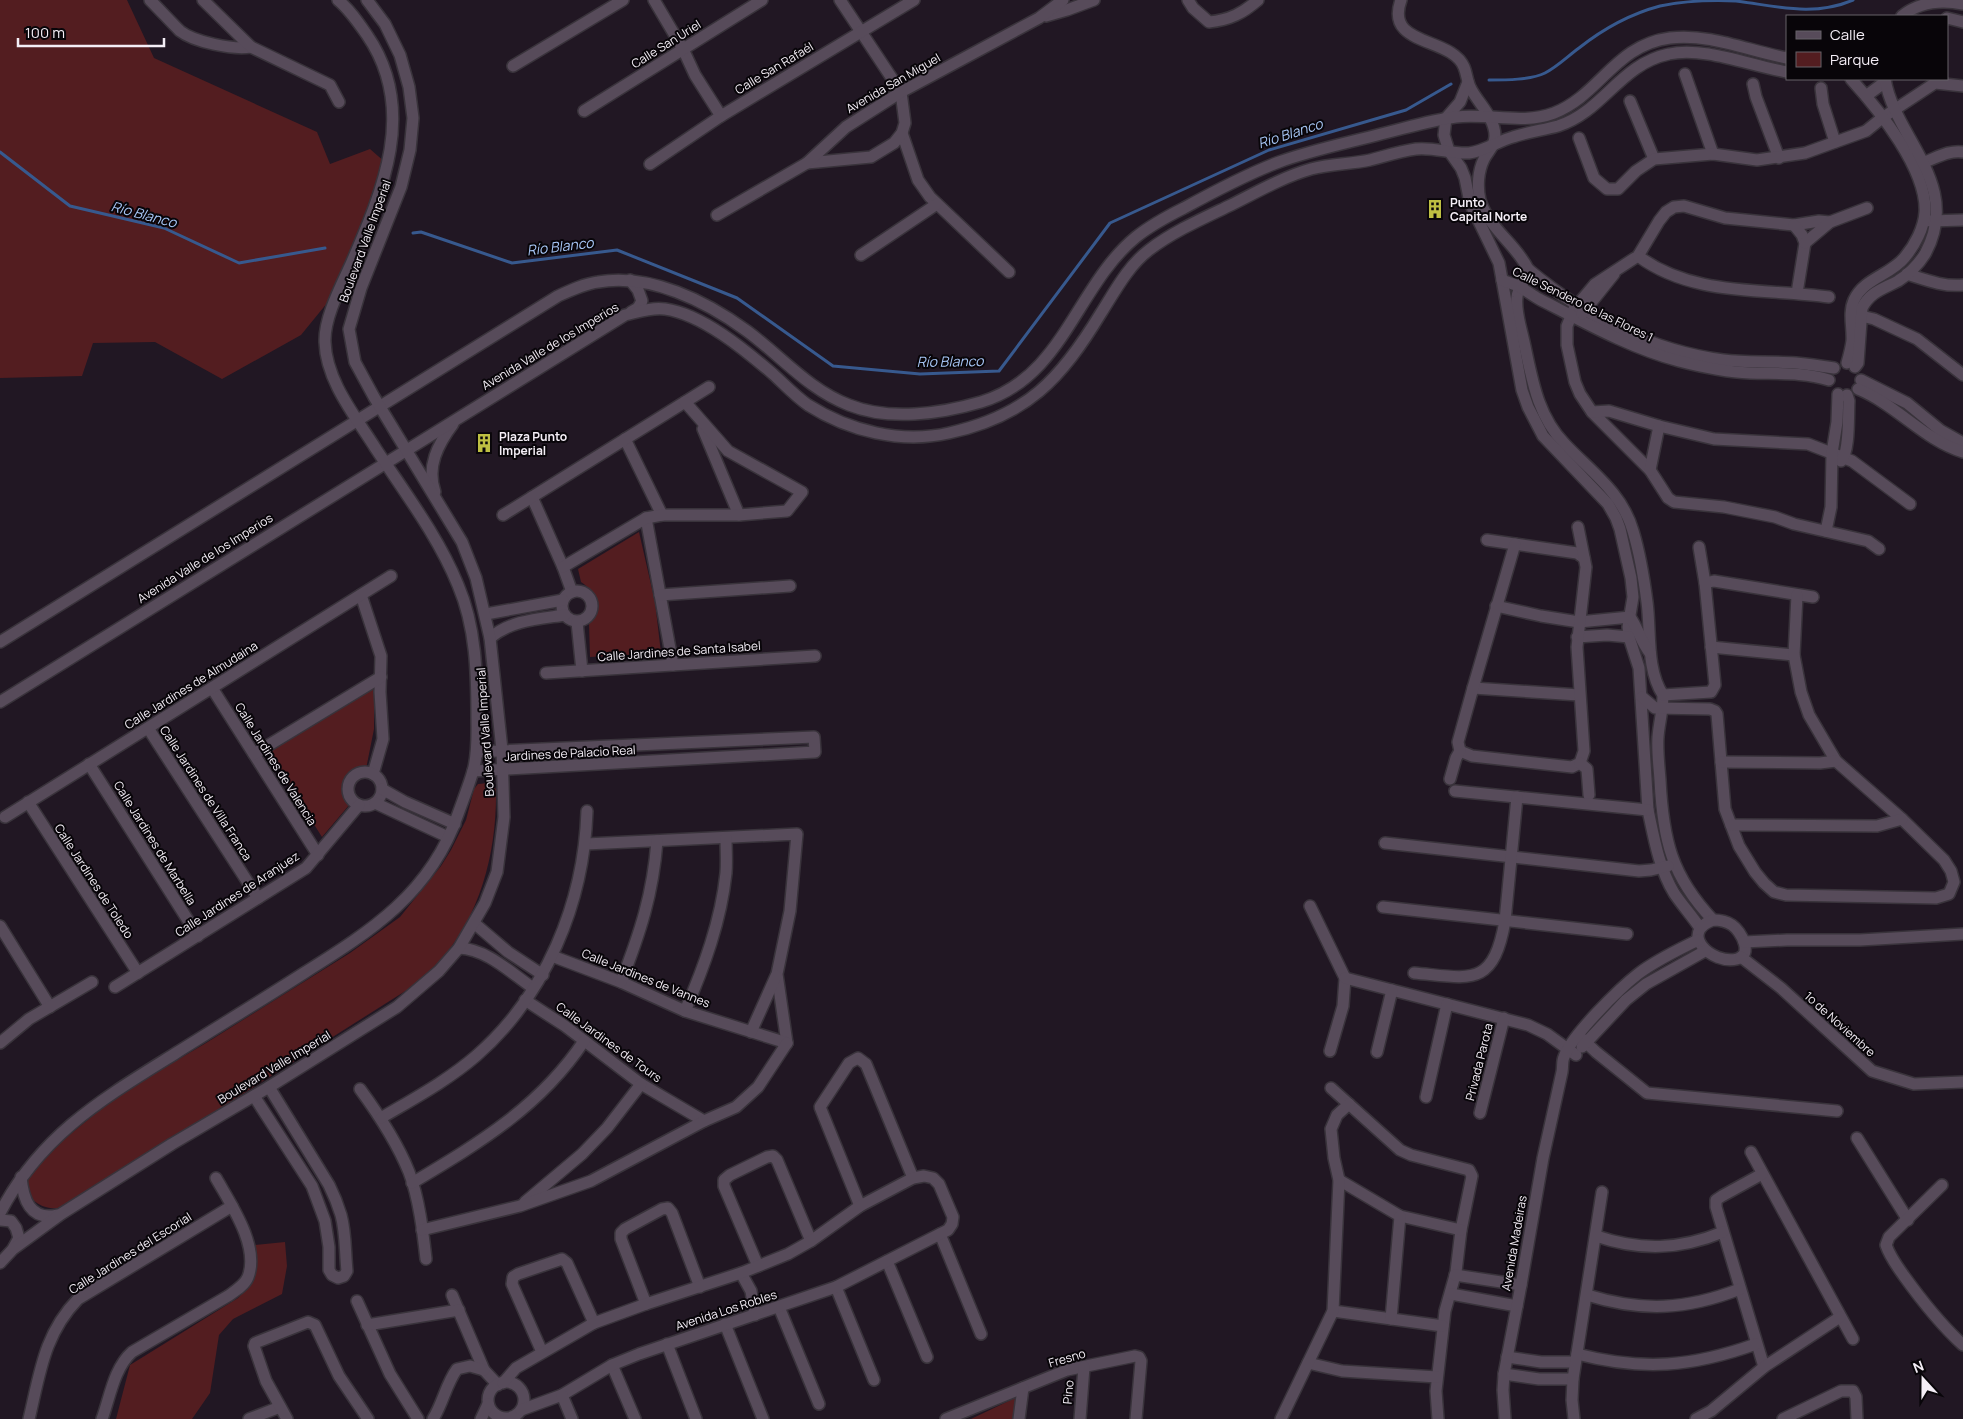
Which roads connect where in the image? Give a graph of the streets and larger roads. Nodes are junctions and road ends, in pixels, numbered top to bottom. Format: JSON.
{"nodes":[{"id":1,"x":150,"y":0,"type":"edge"},
{"id":2,"x":203,"y":0,"type":"edge"},
{"id":3,"x":338,"y":0,"type":"edge"},
{"id":4,"x":623,"y":0,"type":"edge"},
{"id":5,"x":654,"y":0,"type":"edge"},
{"id":6,"x":762,"y":0,"type":"edge"},
{"id":7,"x":840,"y":0,"type":"edge"},
{"id":8,"x":914,"y":0,"type":"edge"},
{"id":9,"x":1063,"y":0,"type":"edge"},
{"id":10,"x":1094,"y":0,"type":"edge"},
{"id":11,"x":1188,"y":0,"type":"edge"},
{"id":12,"x":1258,"y":0,"type":"edge"},
{"id":13,"x":1401,"y":0,"type":"edge"},
{"id":14,"x":370,"y":1,"type":"edge"},
{"id":15,"x":1963,"y":4,"type":"edge"},
{"id":16,"x":1904,"y":15,"type":"edge"},
{"id":17,"x":1039,"y":18,"type":"junction"},
{"id":18,"x":1948,"y":18,"type":"edge"},
{"id":19,"x":1963,"y":22,"type":"edge"},
{"id":20,"x":861,"y":33,"type":"junction"},
{"id":21,"x":251,"y":47,"type":"junction"},
{"id":22,"x":683,"y":49,"type":"junction"},
{"id":23,"x":1786,"y":58,"type":"edge"},
{"id":24,"x":513,"y":66,"type":"dead end"},
{"id":25,"x":1786,"y":72,"type":"edge"},
{"id":26,"x":1685,"y":74,"type":"dead end"},
{"id":27,"x":1852,"y":80,"type":"edge"},
{"id":28,"x":1885,"y":80,"type":"edge"},
{"id":29,"x":1935,"y":81,"type":"edge"},
{"id":30,"x":1468,"y":82,"type":"junction"},
{"id":31,"x":1753,"y":84,"type":"dead end"},
{"id":32,"x":1963,"y":86,"type":"edge"},
{"id":33,"x":1820,"y":88,"type":"dead end"},
{"id":34,"x":901,"y":92,"type":"junction"},
{"id":35,"x":1866,"y":96,"type":"junction"},
{"id":36,"x":1630,"y":101,"type":"dead end"},
{"id":37,"x":339,"y":102,"type":"dead end"},
{"id":38,"x":1896,"y":110,"type":"junction"},
{"id":39,"x":584,"y":111,"type":"dead end"},
{"id":40,"x":721,"y":116,"type":"junction"},
{"id":41,"x":1490,"y":117,"type":"junction"},
{"id":42,"x":1446,"y":118,"type":"junction"},
{"id":43,"x":1882,"y":118,"type":"junction"},
{"id":44,"x":902,"y":134,"type":"junction"},
{"id":45,"x":1579,"y":138,"type":"dead end"},
{"id":46,"x":1835,"y":142,"type":"junction"},
{"id":47,"x":1494,"y":144,"type":"junction"},
{"id":48,"x":1449,"y":151,"type":"junction"},
{"id":49,"x":1963,"y":152,"type":"edge"},
{"id":50,"x":1713,"y":154,"type":"junction"},
{"id":51,"x":1779,"y":158,"type":"junction"},
{"id":52,"x":1654,"y":159,"type":"junction"},
{"id":53,"x":1925,"y":162,"type":"junction"},
{"id":54,"x":808,"y":163,"type":"junction"},
{"id":55,"x":650,"y":164,"type":"dead end"},
{"id":56,"x":937,"y":204,"type":"junction"},
{"id":57,"x":1867,"y":208,"type":"dead end"},
{"id":58,"x":717,"y":215,"type":"dead end"},
{"id":59,"x":1167,"y":217,"type":"junction"},
{"id":60,"x":1924,"y":220,"type":"junction"},
{"id":61,"x":1963,"y":220,"type":"edge"},
{"id":62,"x":1830,"y":222,"type":"junction"},
{"id":63,"x":1936,"y":222,"type":"junction"},
{"id":64,"x":1794,"y":225,"type":"junction"},
{"id":65,"x":1176,"y":233,"type":"junction"},
{"id":66,"x":1805,"y":243,"type":"junction"},
{"id":67,"x":356,"y":251,"type":"junction"},
{"id":68,"x":1518,"y":254,"type":"junction"},
{"id":69,"x":374,"y":256,"type":"junction"},
{"id":70,"x":861,"y":256,"type":"dead end"},
{"id":71,"x":1638,"y":256,"type":"junction"},
{"id":72,"x":1498,"y":263,"type":"junction"},
{"id":73,"x":1528,"y":269,"type":"junction"},
{"id":74,"x":1009,"y":272,"type":"dead end"},
{"id":75,"x":1908,"y":274,"type":"junction"},
{"id":76,"x":630,"y":280,"type":"junction"},
{"id":77,"x":1502,"y":280,"type":"junction"},
{"id":78,"x":1549,"y":286,"type":"junction"},
{"id":79,"x":1963,"y":286,"type":"edge"},
{"id":80,"x":1520,"y":287,"type":"junction"},
{"id":81,"x":1797,"y":293,"type":"junction"},
{"id":82,"x":1829,"y":297,"type":"dead end"},
{"id":83,"x":1537,"y":298,"type":"junction"},
{"id":84,"x":1518,"y":311,"type":"junction"},
{"id":85,"x":1578,"y":311,"type":"junction"},
{"id":86,"x":626,"y":315,"type":"junction"},
{"id":87,"x":1861,"y":316,"type":"junction"},
{"id":88,"x":1069,"y":328,"type":"junction"},
{"id":89,"x":1085,"y":339,"type":"junction"},
{"id":90,"x":1851,"y":365,"type":"junction"},
{"id":91,"x":1834,"y":368,"type":"junction"},
{"id":92,"x":1963,"y":375,"type":"edge"},
{"id":93,"x":1829,"y":380,"type":"junction"},
{"id":94,"x":1860,"y":384,"type":"junction"},
{"id":95,"x":709,"y":387,"type":"dead end"},
{"id":96,"x":1843,"y":394,"type":"junction"},
{"id":97,"x":837,"y":400,"type":"junction"},
{"id":98,"x":685,"y":402,"type":"junction"},
{"id":99,"x":380,"y":407,"type":"junction"},
{"id":100,"x":1592,"y":412,"type":"junction"},
{"id":101,"x":827,"y":415,"type":"junction"},
{"id":102,"x":699,"y":418,"type":"junction"},
{"id":103,"x":456,"y":419,"type":"junction"},
{"id":104,"x":358,"y":421,"type":"junction"},
{"id":105,"x":1659,"y":426,"type":"junction"},
{"id":106,"x":625,"y":439,"type":"junction"},
{"id":107,"x":1963,"y":443,"type":"edge"},
{"id":108,"x":407,"y":450,"type":"junction"},
{"id":109,"x":1963,"y":452,"type":"edge"},
{"id":110,"x":1832,"y":453,"type":"junction"},
{"id":111,"x":1844,"y":457,"type":"junction"},
{"id":112,"x":386,"y":463,"type":"junction"},
{"id":113,"x":1833,"y":469,"type":"junction"},
{"id":114,"x":1650,"y":470,"type":"junction"},
{"id":115,"x":532,"y":497,"type":"junction"},
{"id":116,"x":438,"y":503,"type":"junction"},
{"id":117,"x":1910,"y":504,"type":"dead end"},
{"id":118,"x":503,"y":515,"type":"dead end"},
{"id":119,"x":662,"y":515,"type":"junction"},
{"id":120,"x":739,"y":515,"type":"junction"},
{"id":121,"x":646,"y":518,"type":"junction"},
{"id":122,"x":1578,"y":527,"type":"dead end"},
{"id":123,"x":1826,"y":531,"type":"junction"},
{"id":124,"x":1487,"y":540,"type":"dead end"},
{"id":125,"x":1516,"y":544,"type":"junction"},
{"id":126,"x":1699,"y":548,"type":"dead end"},
{"id":127,"x":1879,"y":549,"type":"dead end"},
{"id":128,"x":1584,"y":558,"type":"junction"},
{"id":129,"x":564,"y":566,"type":"junction"},
{"id":130,"x":391,"y":576,"type":"dead end"},
{"id":131,"x":476,"y":578,"type":"junction"},
{"id":132,"x":1706,"y":583,"type":"junction"},
{"id":133,"x":458,"y":585,"type":"junction"},
{"id":134,"x":790,"y":586,"type":"dead end"},
{"id":135,"x":572,"y":592,"type":"junction"},
{"id":136,"x":361,"y":595,"type":"junction"},
{"id":137,"x":660,"y":595,"type":"junction"},
{"id":138,"x":1796,"y":595,"type":"junction"},
{"id":139,"x":1814,"y":597,"type":"dead end"},
{"id":140,"x":563,"y":600,"type":"junction"},
{"id":141,"x":1496,"y":606,"type":"junction"},
{"id":142,"x":516,"y":608,"type":"junction"},
{"id":143,"x":486,"y":614,"type":"junction"},
{"id":144,"x":565,"y":615,"type":"junction"},
{"id":145,"x":1630,"y":617,"type":"junction"},
{"id":146,"x":1606,"y":620,"type":"junction"},
{"id":147,"x":519,"y":622,"type":"junction"},
{"id":148,"x":577,"y":622,"type":"junction"},
{"id":149,"x":1579,"y":622,"type":"junction"},
{"id":150,"x":1607,"y":634,"type":"junction"},
{"id":151,"x":1577,"y":637,"type":"junction"},
{"id":152,"x":1629,"y":637,"type":"junction"},
{"id":153,"x":490,"y":638,"type":"junction"},
{"id":154,"x":0,"y":642,"type":"edge"},
{"id":155,"x":1711,"y":647,"type":"junction"},
{"id":156,"x":1651,"y":654,"type":"junction"},
{"id":157,"x":1794,"y":655,"type":"junction"},
{"id":158,"x":815,"y":656,"type":"dead end"},
{"id":159,"x":673,"y":665,"type":"junction"},
{"id":160,"x":582,"y":671,"type":"junction"},
{"id":161,"x":546,"y":673,"type":"dead end"},
{"id":162,"x":381,"y":677,"type":"junction"},
{"id":163,"x":212,"y":688,"type":"junction"},
{"id":164,"x":1473,"y":688,"type":"junction"},
{"id":165,"x":1689,"y":694,"type":"junction"},
{"id":166,"x":1579,"y":695,"type":"junction"},
{"id":167,"x":1663,"y":695,"type":"junction"},
{"id":168,"x":1642,"y":697,"type":"junction"},
{"id":169,"x":0,"y":702,"type":"edge"},
{"id":170,"x":1663,"y":709,"type":"junction"},
{"id":171,"x":1690,"y":709,"type":"junction"},
{"id":172,"x":148,"y":728,"type":"junction"},
{"id":173,"x":669,"y":744,"type":"junction"},
{"id":174,"x":502,"y":750,"type":"junction"},
{"id":175,"x":525,"y":750,"type":"junction"},
{"id":176,"x":1460,"y":751,"type":"junction"},
{"id":177,"x":477,"y":752,"type":"junction"},
{"id":178,"x":254,"y":754,"type":"junction"},
{"id":179,"x":668,"y":761,"type":"junction"},
{"id":180,"x":1836,"y":761,"type":"junction"},
{"id":181,"x":1721,"y":762,"type":"junction"},
{"id":182,"x":1580,"y":763,"type":"junction"},
{"id":183,"x":89,"y":764,"type":"junction"},
{"id":184,"x":527,"y":768,"type":"junction"},
{"id":185,"x":503,"y":770,"type":"junction"},
{"id":186,"x":473,"y":771,"type":"junction"},
{"id":187,"x":373,"y":774,"type":"junction"},
{"id":188,"x":1450,"y":779,"type":"dead end"},
{"id":189,"x":382,"y":789,"type":"junction"},
{"id":190,"x":1455,"y":791,"type":"dead end"},
{"id":191,"x":1589,"y":795,"type":"dead end"},
{"id":192,"x":1517,"y":797,"type":"junction"},
{"id":193,"x":28,"y":802,"type":"junction"},
{"id":194,"x":374,"y":803,"type":"junction"},
{"id":195,"x":359,"y":805,"type":"junction"},
{"id":196,"x":1648,"y":810,"type":"junction"},
{"id":197,"x":426,"y":811,"type":"junction"},
{"id":198,"x":587,"y":811,"type":"dead end"},
{"id":199,"x":5,"y":817,"type":"dead end"},
{"id":200,"x":1902,"y":819,"type":"junction"},
{"id":201,"x":420,"y":824,"type":"junction"},
{"id":202,"x":455,"y":824,"type":"junction"},
{"id":203,"x":1731,"y":825,"type":"junction"},
{"id":204,"x":448,"y":837,"type":"junction"},
{"id":205,"x":726,"y":838,"type":"junction"},
{"id":206,"x":656,"y":841,"type":"junction"},
{"id":207,"x":1385,"y":842,"type":"dead end"},
{"id":208,"x":586,"y":844,"type":"junction"},
{"id":209,"x":318,"y":855,"type":"junction"},
{"id":210,"x":1511,"y":856,"type":"junction"},
{"id":211,"x":1675,"y":864,"type":"junction"},
{"id":212,"x":1663,"y":868,"type":"junction"},
{"id":213,"x":1963,"y":893,"type":"edge"},
{"id":214,"x":1949,"y":894,"type":"junction"},
{"id":215,"x":258,"y":898,"type":"junction"},
{"id":216,"x":1310,"y":906,"type":"dead end"},
{"id":217,"x":1382,"y":907,"type":"dead end"},
{"id":218,"x":1713,"y":920,"type":"junction"},
{"id":219,"x":1505,"y":921,"type":"junction"},
{"id":220,"x":474,"y":923,"type":"junction"},
{"id":221,"x":0,"y":926,"type":"edge"},
{"id":222,"x":1700,"y":928,"type":"junction"},
{"id":223,"x":1627,"y":934,"type":"dead end"},
{"id":224,"x":1963,"y":934,"type":"edge"},
{"id":225,"x":198,"y":936,"type":"junction"},
{"id":226,"x":1698,"y":940,"type":"junction"},
{"id":227,"x":1744,"y":942,"type":"junction"},
{"id":228,"x":459,"y":948,"type":"junction"},
{"id":229,"x":1704,"y":951,"type":"junction"},
{"id":230,"x":552,"y":956,"type":"junction"},
{"id":231,"x":1742,"y":958,"type":"junction"},
{"id":232,"x":1414,"y":973,"type":"dead end"},
{"id":233,"x":1639,"y":973,"type":"junction"},
{"id":234,"x":138,"y":974,"type":"junction"},
{"id":235,"x":777,"y":974,"type":"junction"},
{"id":236,"x":543,"y":975,"type":"junction"},
{"id":237,"x":1345,"y":978,"type":"junction"},
{"id":238,"x":92,"y":982,"type":"dead end"},
{"id":239,"x":621,"y":982,"type":"junction"},
{"id":240,"x":1646,"y":984,"type":"junction"},
{"id":241,"x":115,"y":988,"type":"dead end"},
{"id":242,"x":533,"y":988,"type":"junction"},
{"id":243,"x":1392,"y":990,"type":"junction"},
{"id":244,"x":525,"y":1000,"type":"junction"},
{"id":245,"x":1448,"y":1004,"type":"junction"},
{"id":246,"x":50,"y":1007,"type":"junction"},
{"id":247,"x":685,"y":1011,"type":"junction"},
{"id":248,"x":1504,"y":1018,"type":"junction"},
{"id":249,"x":751,"y":1032,"type":"junction"},
{"id":250,"x":1582,"y":1039,"type":"junction"},
{"id":251,"x":584,"y":1041,"type":"junction"},
{"id":252,"x":787,"y":1042,"type":"junction"},
{"id":253,"x":0,"y":1043,"type":"edge"},
{"id":254,"x":1330,"y":1051,"type":"dead end"},
{"id":255,"x":1572,"y":1051,"type":"junction"},
{"id":256,"x":1377,"y":1052,"type":"dead end"},
{"id":257,"x":1963,"y":1082,"type":"edge"},
{"id":258,"x":641,"y":1084,"type":"junction"},
{"id":259,"x":269,"y":1087,"type":"junction"},
{"id":260,"x":1331,"y":1088,"type":"dead end"},
{"id":261,"x":360,"y":1089,"type":"dead end"},
{"id":262,"x":254,"y":1096,"type":"junction"},
{"id":263,"x":1426,"y":1097,"type":"dead end"},
{"id":264,"x":1349,"y":1104,"type":"junction"},
{"id":265,"x":1837,"y":1111,"type":"dead end"},
{"id":266,"x":1480,"y":1113,"type":"dead end"},
{"id":267,"x":381,"y":1118,"type":"junction"},
{"id":268,"x":704,"y":1121,"type":"junction"},
{"id":269,"x":1857,"y":1138,"type":"dead end"},
{"id":270,"x":1751,"y":1152,"type":"dead end"},
{"id":271,"x":1762,"y":1174,"type":"junction"},
{"id":272,"x":20,"y":1177,"type":"junction"},
{"id":273,"x":216,"y":1178,"type":"dead end"},
{"id":274,"x":913,"y":1178,"type":"junction"},
{"id":275,"x":1339,"y":1180,"type":"junction"},
{"id":276,"x":412,"y":1183,"type":"junction"},
{"id":277,"x":1942,"y":1185,"type":"dead end"},
{"id":278,"x":1602,"y":1192,"type":"dead end"},
{"id":279,"x":232,"y":1206,"type":"junction"},
{"id":280,"x":520,"y":1206,"type":"junction"},
{"id":281,"x":860,"y":1206,"type":"junction"},
{"id":282,"x":0,"y":1213,"type":"edge"},
{"id":283,"x":61,"y":1214,"type":"junction"},
{"id":284,"x":1400,"y":1216,"type":"junction"},
{"id":285,"x":0,"y":1220,"type":"edge"},
{"id":286,"x":1908,"y":1220,"type":"junction"},
{"id":287,"x":422,"y":1230,"type":"junction"},
{"id":288,"x":1461,"y":1230,"type":"junction"},
{"id":289,"x":1723,"y":1232,"type":"junction"},
{"id":290,"x":940,"y":1234,"type":"junction"},
{"id":291,"x":1596,"y":1236,"type":"junction"},
{"id":292,"x":811,"y":1241,"type":"junction"},
{"id":293,"x":13,"y":1249,"type":"junction"},
{"id":294,"x":426,"y":1259,"type":"dead end"},
{"id":295,"x":887,"y":1261,"type":"junction"},
{"id":296,"x":0,"y":1263,"type":"edge"},
{"id":297,"x":758,"y":1266,"type":"junction"},
{"id":298,"x":741,"y":1273,"type":"junction"},
{"id":299,"x":1455,"y":1275,"type":"junction"},
{"id":300,"x":1521,"y":1285,"type":"junction"},
{"id":301,"x":700,"y":1287,"type":"junction"},
{"id":302,"x":836,"y":1287,"type":"junction"},
{"id":303,"x":1740,"y":1289,"type":"junction"},
{"id":304,"x":1451,"y":1294,"type":"junction"},
{"id":305,"x":452,"y":1295,"type":"dead end"},
{"id":306,"x":1587,"y":1295,"type":"junction"},
{"id":307,"x":357,"y":1301,"type":"dead end"},
{"id":308,"x":646,"y":1304,"type":"junction"},
{"id":309,"x":1517,"y":1306,"type":"junction"},
{"id":310,"x":779,"y":1307,"type":"junction"},
{"id":311,"x":459,"y":1310,"type":"junction"},
{"id":312,"x":1333,"y":1311,"type":"junction"},
{"id":313,"x":755,"y":1315,"type":"junction"},
{"id":314,"x":1840,"y":1317,"type":"junction"},
{"id":315,"x":1391,"y":1318,"type":"junction"},
{"id":316,"x":594,"y":1323,"type":"junction"},
{"id":317,"x":725,"y":1324,"type":"junction"},
{"id":318,"x":367,"y":1325,"type":"junction"},
{"id":319,"x":1443,"y":1326,"type":"junction"},
{"id":320,"x":981,"y":1334,"type":"dead end"},
{"id":321,"x":1853,"y":1339,"type":"dead end"},
{"id":322,"x":667,"y":1344,"type":"junction"},
{"id":323,"x":1756,"y":1344,"type":"junction"},
{"id":324,"x":1963,"y":1345,"type":"edge"},
{"id":325,"x":542,"y":1352,"type":"junction"},
{"id":326,"x":927,"y":1357,"type":"dead end"},
{"id":327,"x":1507,"y":1357,"type":"junction"},
{"id":328,"x":1576,"y":1358,"type":"junction"},
{"id":329,"x":1308,"y":1363,"type":"junction"},
{"id":330,"x":612,"y":1365,"type":"junction"},
{"id":331,"x":1084,"y":1367,"type":"junction"},
{"id":332,"x":1764,"y":1368,"type":"junction"},
{"id":333,"x":484,"y":1370,"type":"junction"},
{"id":334,"x":1504,"y":1374,"type":"junction"},
{"id":335,"x":1437,"y":1377,"type":"junction"},
{"id":336,"x":1573,"y":1379,"type":"junction"},
{"id":337,"x":874,"y":1380,"type":"dead end"},
{"id":338,"x":500,"y":1384,"type":"junction"},
{"id":339,"x":1023,"y":1388,"type":"junction"},
{"id":340,"x":562,"y":1395,"type":"junction"},
{"id":341,"x":488,"y":1404,"type":"junction"},
{"id":342,"x":819,"y":1404,"type":"dead end"},
{"id":343,"x":280,"y":1407,"type":"junction"},
{"id":344,"x":521,"y":1410,"type":"junction"},
{"id":345,"x":29,"y":1419,"type":"edge"},
{"id":346,"x":102,"y":1419,"type":"edge"},
{"id":347,"x":249,"y":1419,"type":"edge"},
{"id":348,"x":287,"y":1419,"type":"edge"},
{"id":349,"x":368,"y":1419,"type":"edge"},
{"id":350,"x":418,"y":1419,"type":"edge"},
{"id":351,"x":433,"y":1419,"type":"edge"},
{"id":352,"x":481,"y":1419,"type":"edge"},
{"id":353,"x":507,"y":1419,"type":"edge"},
{"id":354,"x":572,"y":1419,"type":"edge"},
{"id":355,"x":635,"y":1419,"type":"edge"},
{"id":356,"x":696,"y":1419,"type":"edge"},
{"id":357,"x":763,"y":1419,"type":"edge"},
{"id":358,"x":946,"y":1419,"type":"edge"},
{"id":359,"x":1019,"y":1419,"type":"edge"},
{"id":360,"x":1080,"y":1419,"type":"edge"},
{"id":361,"x":1136,"y":1419,"type":"edge"},
{"id":362,"x":1282,"y":1419,"type":"edge"},
{"id":363,"x":1438,"y":1419,"type":"edge"},
{"id":364,"x":1505,"y":1419,"type":"edge"},
{"id":365,"x":1574,"y":1419,"type":"edge"},
{"id":366,"x":1696,"y":1419,"type":"edge"},
{"id":367,"x":1783,"y":1419,"type":"edge"},
{"id":368,"x":1857,"y":1419,"type":"edge"}],
"edges":[{"from":1,"to":21,"type":"street"},
{"from":2,"to":21,"type":"street"},
{"from":3,"to":67,"type":"street","name":"Boulevard Valle Imperial"},
{"from":4,"to":24,"type":"street"},
{"from":5,"to":22,"type":"street"},
{"from":6,"to":22,"type":"street","name":"Calle San Uriel"},
{"from":7,"to":20,"type":"street"},
{"from":8,"to":20,"type":"street","name":"Calle San Rafaél"},
{"from":9,"to":17,"type":"street","name":"Avenida San Miguel"},
{"from":10,"to":17,"type":"street","name":"Avenida San Miguel"},
{"from":11,"to":12,"type":"street"},
{"from":13,"to":30,"type":"street"},
{"from":14,"to":69,"type":"street","name":"Boulevard Valle Imperial"},
{"from":15,"to":16,"type":"street"},
{"from":17,"to":34,"type":"street","name":"Avenida San Miguel"},
{"from":18,"to":19,"type":"street"},
{"from":20,"to":34,"type":"street"},
{"from":20,"to":40,"type":"street","name":"Calle San Rafaél"},
{"from":21,"to":37,"type":"street"},
{"from":22,"to":39,"type":"street","name":"Calle San Uriel"},
{"from":22,"to":40,"type":"street"},
{"from":23,"to":41,"type":"street"},
{"from":25,"to":47,"type":"street"},
{"from":26,"to":50,"type":"street"},
{"from":27,"to":35,"type":"street"},
{"from":28,"to":35,"type":"street"},
{"from":28,"to":38,"type":"street"},
{"from":29,"to":32,"type":"street"},
{"from":29,"to":38,"type":"street"},
{"from":30,"to":41,"type":"street"},
{"from":30,"to":42,"type":"street"},
{"from":31,"to":51,"type":"street"},
{"from":33,"to":46,"type":"street"},
{"from":34,"to":44,"type":"street"},
{"from":34,"to":54,"type":"street","name":"Avenida San Miguel"},
{"from":35,"to":43,"type":"street"},
{"from":36,"to":52,"type":"street"},
{"from":38,"to":43,"type":"street"},
{"from":38,"to":53,"type":"street"},
{"from":40,"to":55,"type":"street","name":"Calle San Rafaél"},
{"from":41,"to":42,"type":"street"},
{"from":41,"to":47,"type":"street"},
{"from":42,"to":48,"type":"street"},
{"from":42,"to":59,"type":"street"},
{"from":43,"to":46,"type":"street"},
{"from":43,"to":60,"type":"street"},
{"from":44,"to":54,"type":"street"},
{"from":44,"to":56,"type":"street"},
{"from":45,"to":52,"type":"street"},
{"from":46,"to":51,"type":"street"},
{"from":47,"to":48,"type":"street"},
{"from":47,"to":68,"type":"street"},
{"from":48,"to":65,"type":"street","name":"Avenida Valle de los Imperios"},
{"from":48,"to":72,"type":"street"},
{"from":49,"to":53,"type":"street"},
{"from":50,"to":51,"type":"street"},
{"from":50,"to":52,"type":"street"},
{"from":53,"to":63,"type":"street"},
{"from":54,"to":58,"type":"street","name":"Avenida San Miguel"},
{"from":56,"to":70,"type":"street"},
{"from":56,"to":74,"type":"street"},
{"from":57,"to":62,"type":"street"},
{"from":59,"to":65,"type":"street"},
{"from":59,"to":88,"type":"street"},
{"from":60,"to":63,"type":"street"},
{"from":60,"to":90,"type":"street"},
{"from":61,"to":63,"type":"street"},
{"from":62,"to":64,"type":"street"},
{"from":62,"to":66,"type":"street"},
{"from":63,"to":75,"type":"street"},
{"from":64,"to":66,"type":"street"},
{"from":64,"to":71,"type":"street"},
{"from":65,"to":89,"type":"street","name":"Avenida Valle de los Imperios"},
{"from":66,"to":81,"type":"street"},
{"from":67,"to":69,"type":"street"},
{"from":67,"to":104,"type":"street","name":"Boulevard Valle Imperial"},
{"from":68,"to":72,"type":"street"},
{"from":68,"to":73,"type":"street"},
{"from":69,"to":99,"type":"street","name":"Boulevard Valle Imperial"},
{"from":71,"to":81,"type":"street"},
{"from":71,"to":85,"type":"street"},
{"from":72,"to":77,"type":"street"},
{"from":73,"to":78,"type":"street","name":"Calle Sendero de las Flores 1"},
{"from":73,"to":80,"type":"street"},
{"from":75,"to":79,"type":"street"},
{"from":75,"to":87,"type":"street"},
{"from":76,"to":86,"type":"street"},
{"from":76,"to":97,"type":"street"},
{"from":76,"to":99,"type":"street"},
{"from":77,"to":80,"type":"street","name":"Calle Sendero de las Flores 1"},
{"from":77,"to":145,"type":"street"},
{"from":78,"to":83,"type":"street"},
{"from":78,"to":85,"type":"street","name":"Calle Sendero de las Flores 1"},
{"from":80,"to":83,"type":"street","name":"Calle Sendero de las Flores 1"},
{"from":80,"to":84,"type":"street"},
{"from":81,"to":82,"type":"street"},
{"from":83,"to":84,"type":"street"},
{"from":83,"to":85,"type":"street","name":"Calle Sendero de las Flores 1"},
{"from":84,"to":156,"type":"street"},
{"from":85,"to":91,"type":"street","name":"Calle Sendero de las Flores 1"},
{"from":85,"to":93,"type":"street","name":"Calle Sendero de las Flores 1"},
{"from":85,"to":100,"type":"street"},
{"from":86,"to":101,"type":"street","name":"Avenida Valle de los Imperios"},
{"from":86,"to":103,"type":"street","name":"Avenida Valle de los Imperios"},
{"from":87,"to":90,"type":"street"},
{"from":87,"to":92,"type":"street"},
{"from":88,"to":89,"type":"street"},
{"from":88,"to":97,"type":"street"},
{"from":89,"to":101,"type":"street","name":"Avenida Valle de los Imperios"},
{"from":90,"to":91,"type":"street"},
{"from":90,"to":94,"type":"street"},
{"from":91,"to":93,"type":"street"},
{"from":93,"to":96,"type":"street"},
{"from":94,"to":96,"type":"street"},
{"from":94,"to":107,"type":"street"},
{"from":94,"to":109,"type":"street"},
{"from":95,"to":98,"type":"street"},
{"from":96,"to":110,"type":"street"},
{"from":96,"to":111,"type":"street"},
{"from":97,"to":101,"type":"street"},
{"from":98,"to":102,"type":"street"},
{"from":98,"to":106,"type":"street"},
{"from":99,"to":104,"type":"street"},
{"from":99,"to":108,"type":"street","name":"Boulevard Valle Imperial"},
{"from":100,"to":105,"type":"street"},
{"from":100,"to":114,"type":"street"},
{"from":102,"to":120,"type":"street"},
{"from":102,"to":120,"type":"street"},
{"from":103,"to":108,"type":"street","name":"Avenida Valle de los Imperios"},
{"from":103,"to":116,"type":"street"},
{"from":104,"to":112,"type":"street","name":"Boulevard Valle Imperial"},
{"from":104,"to":154,"type":"street"},
{"from":105,"to":110,"type":"street"},
{"from":105,"to":114,"type":"street"},
{"from":106,"to":115,"type":"street"},
{"from":106,"to":119,"type":"street"},
{"from":108,"to":112,"type":"street","name":"Avenida Valle de los Imperios"},
{"from":108,"to":116,"type":"street","name":"Boulevard Valle Imperial"},
{"from":110,"to":111,"type":"street"},
{"from":110,"to":113,"type":"street"},
{"from":111,"to":113,"type":"street"},
{"from":111,"to":117,"type":"street"},
{"from":112,"to":133,"type":"street","name":"Boulevard Valle Imperial"},
{"from":112,"to":169,"type":"street","name":"Avenida Valle de los Imperios"},
{"from":113,"to":123,"type":"street"},
{"from":114,"to":123,"type":"street"},
{"from":115,"to":118,"type":"street"},
{"from":115,"to":129,"type":"street"},
{"from":116,"to":131,"type":"street","name":"Boulevard Valle Imperial"},
{"from":119,"to":120,"type":"street"},
{"from":119,"to":121,"type":"street"},
{"from":121,"to":129,"type":"street"},
{"from":121,"to":137,"type":"street"},
{"from":122,"to":128,"type":"street"},
{"from":123,"to":127,"type":"street"},
{"from":124,"to":125,"type":"street"},
{"from":125,"to":128,"type":"street"},
{"from":125,"to":141,"type":"street"},
{"from":126,"to":132,"type":"street"},
{"from":128,"to":149,"type":"street"},
{"from":129,"to":135,"type":"street"},
{"from":130,"to":136,"type":"street","name":"Calle Jardines de Almudaina"},
{"from":131,"to":133,"type":"street"},
{"from":131,"to":143,"type":"street","name":"Boulevard Valle Imperial"},
{"from":132,"to":138,"type":"street"},
{"from":132,"to":155,"type":"street"},
{"from":133,"to":177,"type":"street","name":"Boulevard Valle Imperial"},
{"from":134,"to":137,"type":"street"},
{"from":135,"to":140,"type":"street"},
{"from":135,"to":148,"type":"street"},
{"from":136,"to":162,"type":"street"},
{"from":136,"to":163,"type":"street","name":"Calle Jardines de Almudaina"},
{"from":137,"to":159,"type":"street"},
{"from":138,"to":139,"type":"street"},
{"from":138,"to":157,"type":"street"},
{"from":140,"to":142,"type":"street"},
{"from":140,"to":144,"type":"street"},
{"from":141,"to":149,"type":"street"},
{"from":141,"to":164,"type":"street"},
{"from":142,"to":143,"type":"street"},
{"from":142,"to":147,"type":"street"},
{"from":143,"to":153,"type":"street","name":"Boulevard Valle Imperial"},
{"from":144,"to":147,"type":"street"},
{"from":144,"to":148,"type":"street"},
{"from":145,"to":146,"type":"street"},
{"from":145,"to":152,"type":"street"},
{"from":145,"to":156,"type":"street"},
{"from":146,"to":149,"type":"street"},
{"from":146,"to":150,"type":"street"},
{"from":147,"to":153,"type":"street"},
{"from":148,"to":160,"type":"street"},
{"from":149,"to":151,"type":"street"},
{"from":150,"to":151,"type":"street"},
{"from":150,"to":152,"type":"street"},
{"from":151,"to":166,"type":"street"},
{"from":152,"to":168,"type":"street"},
{"from":153,"to":174,"type":"street","name":"Boulevard Valle Imperial"},
{"from":155,"to":157,"type":"street"},
{"from":155,"to":165,"type":"street"},
{"from":156,"to":167,"type":"street"},
{"from":157,"to":180,"type":"street"},
{"from":158,"to":159,"type":"street","name":"Calle Jardines de Santa Isabel"},
{"from":159,"to":160,"type":"street","name":"Calle Jardines de Santa Isabel"},
{"from":160,"to":161,"type":"street","name":"Calle Jardines de Santa Isabel"},
{"from":162,"to":178,"type":"street"},
{"from":162,"to":187,"type":"street"},
{"from":163,"to":172,"type":"street","name":"Calle Jardines de Almudaina"},
{"from":163,"to":178,"type":"street","name":"Calle Jardines de Valencia"},
{"from":164,"to":166,"type":"street"},
{"from":164,"to":176,"type":"street"},
{"from":165,"to":167,"type":"street"},
{"from":165,"to":171,"type":"street"},
{"from":166,"to":182,"type":"street"},
{"from":167,"to":170,"type":"street"},
{"from":168,"to":170,"type":"street"},
{"from":168,"to":196,"type":"street"},
{"from":170,"to":171,"type":"street"},
{"from":170,"to":211,"type":"street"},
{"from":171,"to":181,"type":"street"},
{"from":172,"to":183,"type":"street","name":"Calle Jardines de Almudaina"},
{"from":172,"to":215,"type":"street","name":"Calle Jardines de Villa Franca"},
{"from":173,"to":175,"type":"street","name":"Jardines de Palacio Real"},
{"from":173,"to":179,"type":"street"},
{"from":173,"to":179,"type":"street","name":"Jardines de Palacio Real"},
{"from":174,"to":175,"type":"street","name":"Jardines de Palacio Real"},
{"from":174,"to":177,"type":"street","name":"Jardines de Palacio Real"},
{"from":174,"to":185,"type":"street","name":"Boulevard Valle Imperial"},
{"from":175,"to":184,"type":"street"},
{"from":176,"to":182,"type":"street"},
{"from":176,"to":188,"type":"street"},
{"from":177,"to":186,"type":"street","name":"Boulevard Valle Imperial"},
{"from":178,"to":209,"type":"street","name":"Calle Jardines de Valencia"},
{"from":179,"to":184,"type":"street","name":"Jardines de Palacio Real"},
{"from":180,"to":181,"type":"street"},
{"from":180,"to":200,"type":"street"},
{"from":181,"to":203,"type":"street"},
{"from":182,"to":191,"type":"street"},
{"from":183,"to":193,"type":"street","name":"Calle Jardines de Almudaina"},
{"from":183,"to":225,"type":"street","name":"Calle Jardines de Marbella"},
{"from":184,"to":185,"type":"street","name":"Jardines de Palacio Real"},
{"from":185,"to":186,"type":"street","name":"Jardines de Palacio Real"},
{"from":185,"to":220,"type":"street","name":"Boulevard Valle Imperial"},
{"from":186,"to":202,"type":"street","name":"Boulevard Valle Imperial"},
{"from":187,"to":189,"type":"street"},
{"from":187,"to":195,"type":"street"},
{"from":189,"to":194,"type":"street"},
{"from":189,"to":197,"type":"street"},
{"from":190,"to":192,"type":"street"},
{"from":192,"to":196,"type":"street"},
{"from":192,"to":210,"type":"street"},
{"from":193,"to":199,"type":"street","name":"Calle Jardines de Almudaina"},
{"from":193,"to":234,"type":"street","name":"Calle Jardines de Toledo"},
{"from":194,"to":195,"type":"street"},
{"from":194,"to":201,"type":"street"},
{"from":195,"to":209,"type":"street","name":"Calle Jardines de Aranjuez"},
{"from":196,"to":212,"type":"street"},
{"from":197,"to":201,"type":"street"},
{"from":197,"to":202,"type":"street"},
{"from":198,"to":208,"type":"street"},
{"from":200,"to":203,"type":"street"},
{"from":200,"to":214,"type":"street"},
{"from":201,"to":204,"type":"street"},
{"from":202,"to":204,"type":"street","name":"Boulevard Valle Imperial"},
{"from":203,"to":214,"type":"street"},
{"from":204,"to":272,"type":"street","name":"Boulevard Valle Imperial"},
{"from":205,"to":206,"type":"street"},
{"from":205,"to":235,"type":"street"},
{"from":205,"to":247,"type":"street"},
{"from":206,"to":208,"type":"street"},
{"from":206,"to":239,"type":"street"},
{"from":207,"to":210,"type":"street"},
{"from":208,"to":230,"type":"street"},
{"from":209,"to":215,"type":"street","name":"Calle Jardines de Aranjuez"},
{"from":210,"to":212,"type":"street"},
{"from":210,"to":219,"type":"street"},
{"from":211,"to":212,"type":"street"},
{"from":211,"to":218,"type":"street"},
{"from":212,"to":222,"type":"street"},
{"from":213,"to":214,"type":"street"},
{"from":215,"to":225,"type":"street","name":"Calle Jardines de Aranjuez"},
{"from":216,"to":237,"type":"street"},
{"from":217,"to":219,"type":"street"},
{"from":218,"to":222,"type":"street"},
{"from":218,"to":227,"type":"street"},
{"from":219,"to":223,"type":"street"},
{"from":219,"to":232,"type":"street"},
{"from":220,"to":228,"type":"street","name":"Boulevard Valle Imperial"},
{"from":220,"to":236,"type":"street"},
{"from":221,"to":246,"type":"street"},
{"from":222,"to":226,"type":"street"},
{"from":224,"to":227,"type":"street"},
{"from":225,"to":234,"type":"street","name":"Calle Jardines de Aranjuez"},
{"from":226,"to":229,"type":"street"},
{"from":226,"to":233,"type":"street","name":"Avenida Madeiras"},
{"from":227,"to":231,"type":"street"},
{"from":228,"to":242,"type":"street"},
{"from":228,"to":259,"type":"street","name":"Boulevard Valle Imperial"},
{"from":229,"to":231,"type":"street"},
{"from":229,"to":240,"type":"street","name":"Avenida Madeiras"},
{"from":230,"to":236,"type":"street"},
{"from":230,"to":239,"type":"street","name":"Calle Jardines de Vannes"},
{"from":231,"to":257,"type":"street","name":"1o de Noviembre"},
{"from":233,"to":240,"type":"street"},
{"from":233,"to":250,"type":"street","name":"Avenida Madeiras"},
{"from":234,"to":241,"type":"street","name":"Calle Jardines de Aranjuez"},
{"from":235,"to":249,"type":"street"},
{"from":235,"to":252,"type":"street"},
{"from":236,"to":242,"type":"street"},
{"from":237,"to":243,"type":"street"},
{"from":237,"to":254,"type":"street"},
{"from":238,"to":246,"type":"street"},
{"from":239,"to":247,"type":"street","name":"Calle Jardines de Vannes"},
{"from":240,"to":250,"type":"street","name":"Avenida Madeiras"},
{"from":242,"to":244,"type":"street"},
{"from":243,"to":245,"type":"street"},
{"from":243,"to":256,"type":"street"},
{"from":244,"to":251,"type":"street","name":"Calle Jardines de Tours"},
{"from":244,"to":267,"type":"street"},
{"from":245,"to":248,"type":"street"},
{"from":245,"to":263,"type":"street"},
{"from":246,"to":253,"type":"street"},
{"from":247,"to":249,"type":"street","name":"Calle Jardines de Vannes"},
{"from":248,"to":255,"type":"street"},
{"from":248,"to":266,"type":"street","name":"Privada Parota"},
{"from":249,"to":252,"type":"street","name":"Calle Jardines de Vannes"},
{"from":250,"to":255,"type":"street","name":"Avenida Madeiras"},
{"from":250,"to":265,"type":"street"},
{"from":251,"to":258,"type":"street","name":"Calle Jardines de Tours"},
{"from":251,"to":276,"type":"street"},
{"from":252,"to":268,"type":"street"},
{"from":255,"to":300,"type":"street","name":"Avenida Madeiras"},
{"from":258,"to":268,"type":"street","name":"Calle Jardines de Tours"},
{"from":258,"to":280,"type":"street"},
{"from":259,"to":262,"type":"street","name":"Boulevard Valle Imperial"},
{"from":259,"to":262,"type":"street"},
{"from":260,"to":264,"type":"street"},
{"from":261,"to":267,"type":"street"},
{"from":262,"to":283,"type":"street","name":"Boulevard Valle Imperial"},
{"from":264,"to":275,"type":"street"},
{"from":264,"to":288,"type":"street"},
{"from":267,"to":276,"type":"street"},
{"from":268,"to":280,"type":"street"},
{"from":269,"to":286,"type":"street"},
{"from":270,"to":271,"type":"street"},
{"from":271,"to":289,"type":"street"},
{"from":271,"to":314,"type":"street"},
{"from":272,"to":282,"type":"street","name":"Boulevard Valle Imperial"},
{"from":272,"to":283,"type":"street"},
{"from":273,"to":279,"type":"street"},
{"from":274,"to":281,"type":"street"},
{"from":274,"to":281,"type":"street"},
{"from":274,"to":290,"type":"street"},
{"from":275,"to":284,"type":"street"},
{"from":275,"to":312,"type":"street"},
{"from":276,"to":287,"type":"street"},
{"from":277,"to":286,"type":"street"},
{"from":278,"to":291,"type":"street"},
{"from":279,"to":345,"type":"street","name":"Calle Jardines del Escorial"},
{"from":279,"to":346,"type":"street"},
{"from":280,"to":287,"type":"street"},
{"from":281,"to":292,"type":"street"},
{"from":283,"to":293,"type":"street","name":"Boulevard Valle Imperial"},
{"from":284,"to":288,"type":"street"},
{"from":284,"to":315,"type":"street"},
{"from":285,"to":293,"type":"street"},
{"from":286,"to":324,"type":"street"},
{"from":287,"to":294,"type":"street"},
{"from":288,"to":299,"type":"street"},
{"from":289,"to":291,"type":"street"},
{"from":289,"to":303,"type":"street"},
{"from":290,"to":295,"type":"street","name":"Avenida Los Robles"},
{"from":290,"to":320,"type":"street"},
{"from":291,"to":306,"type":"street"},
{"from":292,"to":297,"type":"street"},
{"from":292,"to":297,"type":"street"},
{"from":293,"to":296,"type":"street","name":"Boulevard Valle Imperial"},
{"from":295,"to":302,"type":"street","name":"Avenida Los Robles"},
{"from":295,"to":326,"type":"street"},
{"from":297,"to":298,"type":"street"},
{"from":298,"to":301,"type":"street"},
{"from":298,"to":313,"type":"street"},
{"from":299,"to":300,"type":"street"},
{"from":299,"to":304,"type":"street"},
{"from":300,"to":309,"type":"street","name":"Avenida Madeiras"},
{"from":301,"to":308,"type":"street"},
{"from":301,"to":308,"type":"street"},
{"from":302,"to":310,"type":"street","name":"Avenida Los Robles"},
{"from":302,"to":337,"type":"street"},
{"from":303,"to":306,"type":"street"},
{"from":303,"to":323,"type":"street"},
{"from":304,"to":309,"type":"street"},
{"from":304,"to":319,"type":"street"},
{"from":305,"to":311,"type":"street"},
{"from":306,"to":328,"type":"street"},
{"from":307,"to":318,"type":"street"},
{"from":308,"to":316,"type":"street"},
{"from":309,"to":327,"type":"street","name":"Avenida Madeiras"},
{"from":310,"to":313,"type":"street","name":"Avenida Los Robles"},
{"from":310,"to":342,"type":"street"},
{"from":311,"to":318,"type":"street"},
{"from":311,"to":333,"type":"street"},
{"from":312,"to":315,"type":"street"},
{"from":312,"to":329,"type":"street"},
{"from":313,"to":317,"type":"street","name":"Avenida Los Robles"},
{"from":314,"to":321,"type":"street"},
{"from":314,"to":332,"type":"street"},
{"from":315,"to":319,"type":"street"},
{"from":316,"to":325,"type":"street"},
{"from":316,"to":325,"type":"street"},
{"from":317,"to":322,"type":"street","name":"Avenida Los Robles"},
{"from":317,"to":357,"type":"street"},
{"from":318,"to":350,"type":"street"},
{"from":319,"to":335,"type":"street"},
{"from":322,"to":330,"type":"street","name":"Avenida Los Robles"},
{"from":322,"to":356,"type":"street"},
{"from":323,"to":328,"type":"street"},
{"from":323,"to":332,"type":"street"},
{"from":325,"to":338,"type":"street"},
{"from":327,"to":328,"type":"street"},
{"from":327,"to":334,"type":"street","name":"Avenida Madeiras"},
{"from":328,"to":336,"type":"street"},
{"from":329,"to":335,"type":"street"},
{"from":329,"to":362,"type":"street"},
{"from":330,"to":340,"type":"street","name":"Avenida Los Robles"},
{"from":330,"to":355,"type":"street"},
{"from":331,"to":339,"type":"street","name":"Fresno"},
{"from":331,"to":360,"type":"street","name":"Pino"},
{"from":331,"to":361,"type":"street","name":"Fresno"},
{"from":332,"to":366,"type":"street"},
{"from":333,"to":338,"type":"street"},
{"from":333,"to":351,"type":"street"},
{"from":334,"to":336,"type":"street"},
{"from":334,"to":364,"type":"street","name":"Avenida Madeiras"},
{"from":335,"to":363,"type":"street"},
{"from":336,"to":365,"type":"street"},
{"from":338,"to":341,"type":"street"},
{"from":338,"to":344,"type":"street"},
{"from":339,"to":358,"type":"street","name":"Fresno"},
{"from":339,"to":359,"type":"street"},
{"from":340,"to":344,"type":"street","name":"Avenida Los Robles"},
{"from":340,"to":354,"type":"street"},
{"from":341,"to":352,"type":"street"},
{"from":341,"to":353,"type":"street"},
{"from":343,"to":347,"type":"street"},
{"from":343,"to":348,"type":"street"},
{"from":343,"to":349,"type":"street"},
{"from":344,"to":353,"type":"street"},
{"from":367,"to":368,"type":"street"}]}
